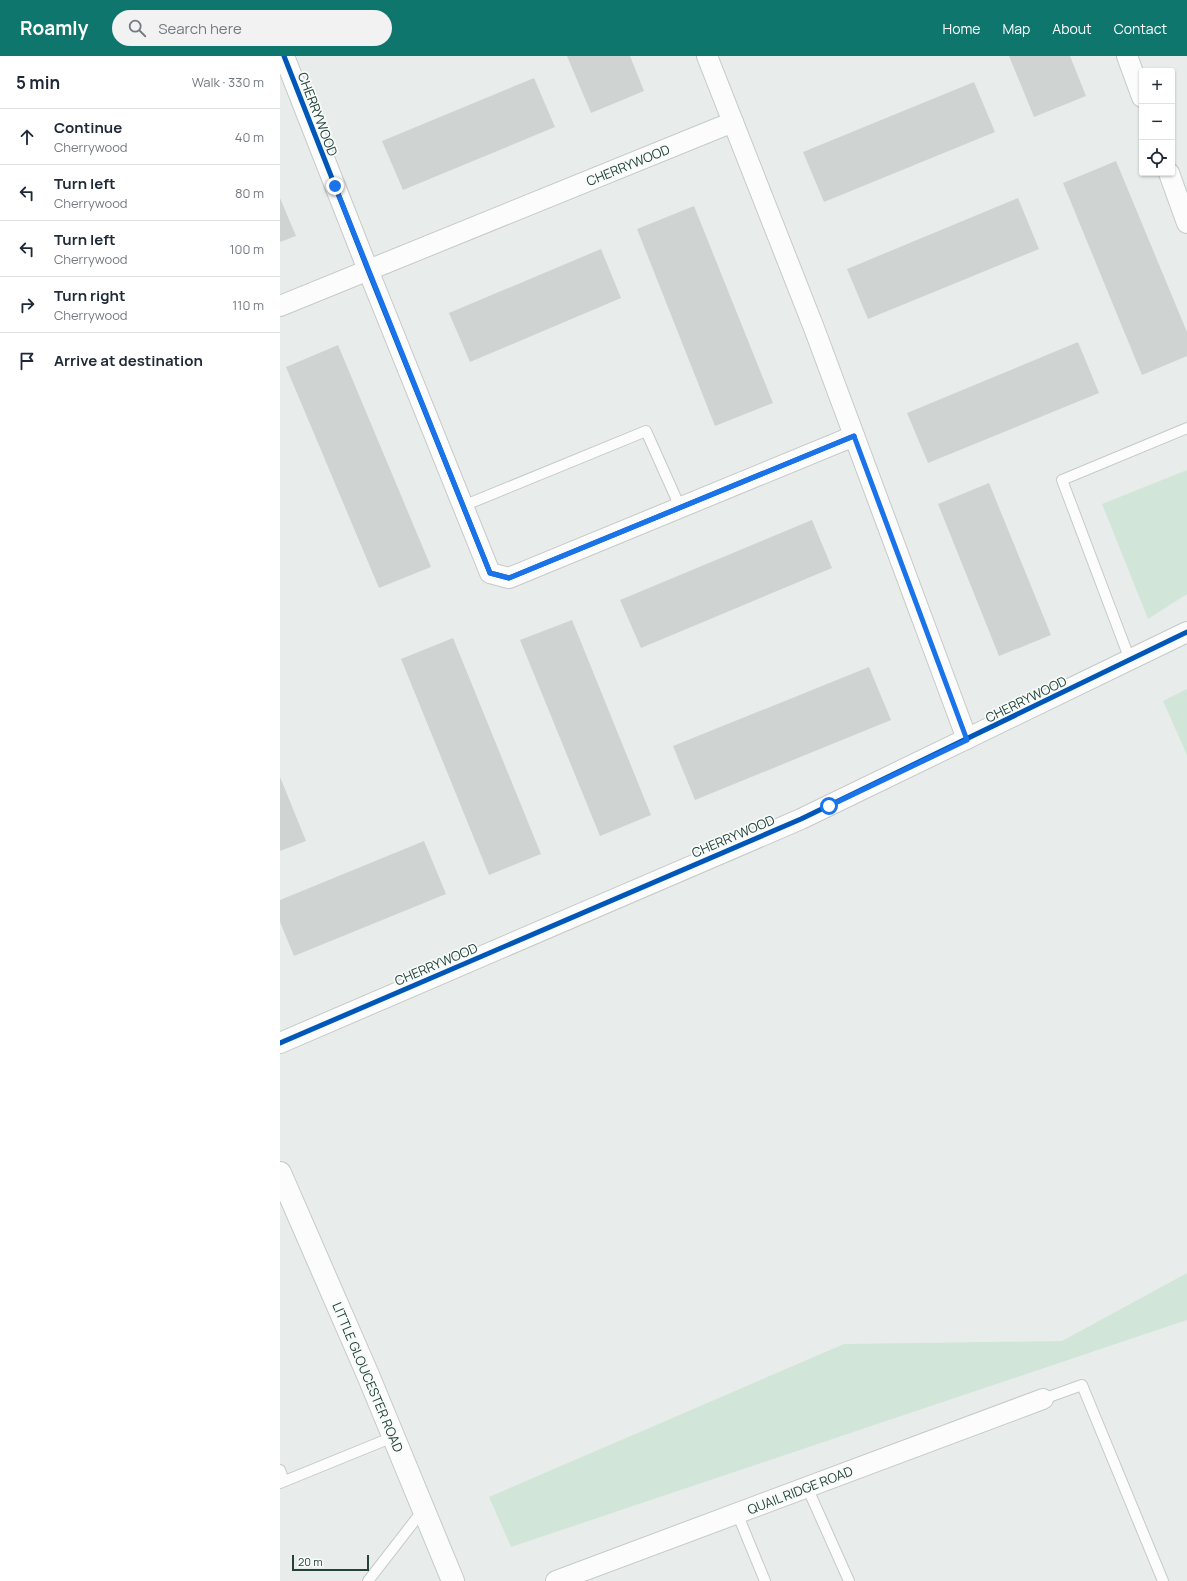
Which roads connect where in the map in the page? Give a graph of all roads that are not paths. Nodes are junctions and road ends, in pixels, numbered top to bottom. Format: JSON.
{"nodes":[{"id":1,"x":707,"y":56,"type":"edge"},
{"id":2,"x":1127,"y":56,"type":"edge"},
{"id":3,"x":289,"y":58,"type":"edge"},
{"id":4,"x":1139,"y":89,"type":"edge"},
{"id":5,"x":733,"y":122,"type":"junction"},
{"id":6,"x":1170,"y":176,"type":"edge"},
{"id":7,"x":1187,"y":223,"type":"edge"},
{"id":8,"x":368,"y":270,"type":"junction"},
{"id":9,"x":280,"y":306,"type":"edge"},
{"id":10,"x":1187,"y":428,"type":"edge"},
{"id":11,"x":854,"y":436,"type":"junction"},
{"id":12,"x":463,"y":506,"type":"junction"},
{"id":13,"x":680,"y":507,"type":"junction"},
{"id":14,"x":1187,"y":632,"type":"edge"},
{"id":15,"x":1130,"y":660,"type":"junction"},
{"id":16,"x":967,"y":740,"type":"junction"},
{"id":17,"x":280,"y":1043,"type":"edge"},
{"id":18,"x":280,"y":1173,"type":"edge"},
{"id":19,"x":1043,"y":1399,"type":"joint"},
{"id":20,"x":393,"y":1436,"type":"junction"},
{"id":21,"x":280,"y":1470,"type":"edge"},
{"id":22,"x":282,"y":1482,"type":"edge"},
{"id":23,"x":807,"y":1487,"type":"junction"},
{"id":24,"x":424,"y":1510,"type":"junction"},
{"id":25,"x":737,"y":1513,"type":"junction"},
{"id":26,"x":368,"y":1581,"type":"edge"},
{"id":27,"x":453,"y":1581,"type":"edge"},
{"id":28,"x":556,"y":1581,"type":"edge"},
{"id":29,"x":765,"y":1581,"type":"edge"},
{"id":30,"x":849,"y":1581,"type":"edge"},
{"id":31,"x":1163,"y":1581,"type":"edge"}],
"edges":[{"from":1,"to":5,"type":"street"},
{"from":2,"to":4,"type":"street"},
{"from":3,"to":8,"type":"street","name":"CHERRYWOOD"},
{"from":5,"to":8,"type":"street","name":"CHERRYWOOD"},
{"from":5,"to":11,"type":"street"},
{"from":6,"to":7,"type":"street"},
{"from":8,"to":9,"type":"street","name":"CHERRYWOOD"},
{"from":8,"to":12,"type":"street","name":"CHERRYWOOD"},
{"from":10,"to":15,"type":"lane"},
{"from":11,"to":13,"type":"street","name":"CHERRYWOOD"},
{"from":11,"to":16,"type":"street"},
{"from":12,"to":13,"type":"street","name":"CHERRYWOOD"},
{"from":12,"to":13,"type":"lane"},
{"from":14,"to":15,"type":"street","name":"CHERRYWOOD"},
{"from":15,"to":16,"type":"street","name":"CHERRYWOOD"},
{"from":16,"to":17,"type":"street","name":"CHERRYWOOD"},
{"from":18,"to":20,"type":"street","name":"LITTLE GLOUCESTER ROAD"},
{"from":19,"to":23,"type":"street","name":"QUAIL RIDGE ROAD"},
{"from":19,"to":31,"type":"lane"},
{"from":20,"to":22,"type":"lane"},
{"from":20,"to":24,"type":"street","name":"LITTLE GLOUCESTER ROAD"},
{"from":21,"to":22,"type":"lane"},
{"from":23,"to":25,"type":"street","name":"QUAIL RIDGE ROAD"},
{"from":23,"to":30,"type":"lane"},
{"from":24,"to":26,"type":"lane"},
{"from":24,"to":27,"type":"street","name":"LITTLE GLOUCESTER ROAD"},
{"from":25,"to":28,"type":"street","name":"QUAIL RIDGE ROAD"},
{"from":25,"to":29,"type":"lane"}]}
